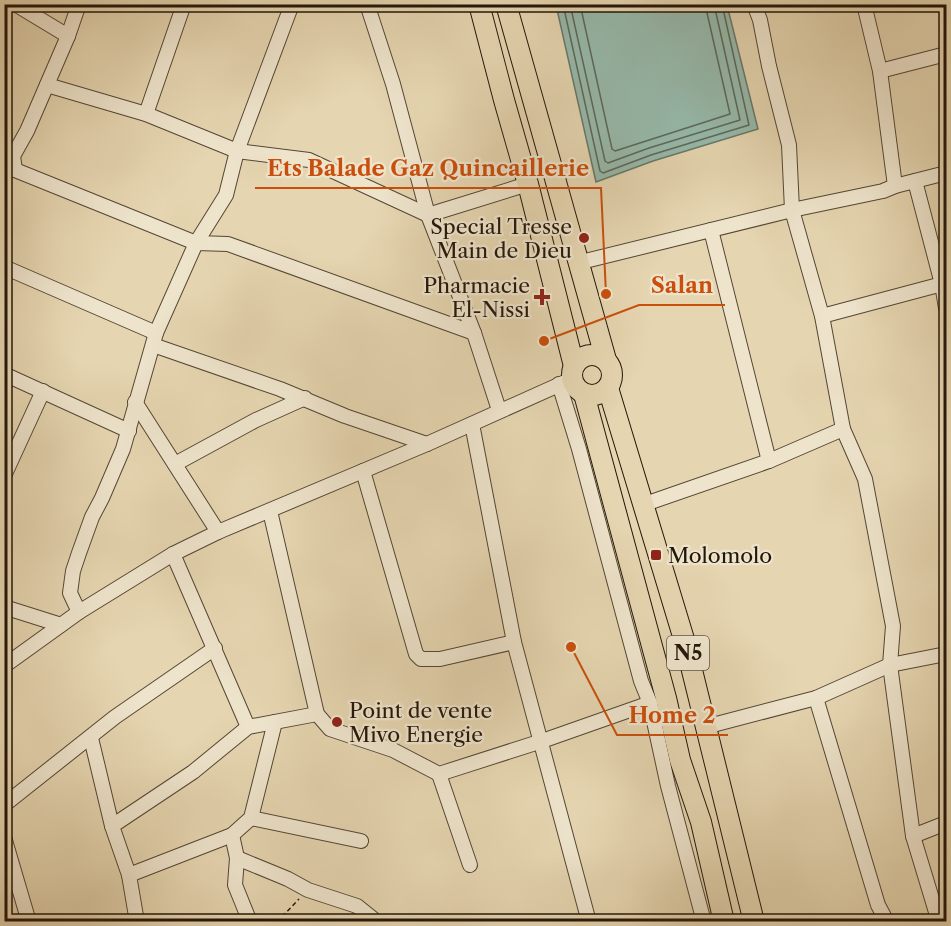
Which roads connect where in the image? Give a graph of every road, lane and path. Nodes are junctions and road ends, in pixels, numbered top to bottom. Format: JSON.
{"nodes":[{"id":1,"x":15,"y":4,"type":"edge"},
{"id":2,"x":79,"y":4,"type":"edge"},
{"id":3,"x":184,"y":4,"type":"edge"},
{"id":4,"x":292,"y":4,"type":"edge"},
{"id":5,"x":367,"y":4,"type":"edge"},
{"id":6,"x":479,"y":4,"type":"edge"},
{"id":7,"x":506,"y":4,"type":"edge"},
{"id":8,"x":754,"y":4,"type":"edge"},
{"id":9,"x":864,"y":4,"type":"edge"},
{"id":10,"x":68,"y":36,"type":"junction"},
{"id":11,"x":946,"y":54,"type":"edge"},
{"id":12,"x":880,"y":71,"type":"junction"},
{"id":13,"x":46,"y":85,"type":"junction"},
{"id":14,"x":146,"y":114,"type":"junction"},
{"id":15,"x":4,"y":142,"type":"edge"},
{"id":16,"x":237,"y":151,"type":"junction"},
{"id":17,"x":13,"y":156,"type":"junction"},
{"id":18,"x":10,"y":170,"type":"edge"},
{"id":19,"x":946,"y":173,"type":"edge"},
{"id":20,"x":915,"y":181,"type":"junction"},
{"id":21,"x":528,"y":184,"type":"junction"},
{"id":22,"x":895,"y":186,"type":"junction"},
{"id":23,"x":792,"y":210,"type":"junction"},
{"id":24,"x":428,"y":215,"type":"junction"},
{"id":25,"x":711,"y":230,"type":"junction"},
{"id":26,"x":196,"y":243,"type":"junction"},
{"id":27,"x":577,"y":263,"type":"junction"},
{"id":28,"x":4,"y":267,"type":"edge"},
{"id":29,"x":944,"y":284,"type":"edge"},
{"id":30,"x":946,"y":308,"type":"edge"},
{"id":31,"x":822,"y":316,"type":"junction"},
{"id":32,"x":474,"y":333,"type":"junction"},
{"id":33,"x":155,"y":339,"type":"junction"},
{"id":34,"x":606,"y":360,"type":"junction"},
{"id":35,"x":4,"y":374,"type":"edge"},
{"id":36,"x":572,"y":381,"type":"junction"},
{"id":37,"x":608,"y":388,"type":"junction"},
{"id":38,"x":43,"y":391,"type":"junction"},
{"id":39,"x":305,"y":398,"type":"junction"},
{"id":40,"x":135,"y":402,"type":"junction"},
{"id":41,"x":499,"y":410,"type":"junction"},
{"id":42,"x":472,"y":424,"type":"junction"},
{"id":43,"x":843,"y":429,"type":"junction"},
{"id":44,"x":129,"y":431,"type":"junction"},
{"id":45,"x":427,"y":444,"type":"junction"},
{"id":46,"x":769,"y":461,"type":"junction"},
{"id":47,"x":175,"y":464,"type":"junction"},
{"id":48,"x":363,"y":471,"type":"junction"},
{"id":49,"x":4,"y":476,"type":"edge"},
{"id":50,"x":642,"y":505,"type":"junction"},
{"id":51,"x":270,"y":511,"type":"junction"},
{"id":52,"x":219,"y":532,"type":"junction"},
{"id":53,"x":173,"y":554,"type":"junction"},
{"id":54,"x":4,"y":607,"type":"edge"},
{"id":55,"x":79,"y":612,"type":"junction"},
{"id":56,"x":61,"y":625,"type":"junction"},
{"id":57,"x":514,"y":642,"type":"junction"},
{"id":58,"x":215,"y":648,"type":"junction"},
{"id":59,"x":946,"y":654,"type":"edge"},
{"id":60,"x":890,"y":665,"type":"junction"},
{"id":61,"x":4,"y":666,"type":"edge"},
{"id":62,"x":816,"y":698,"type":"junction"},
{"id":63,"x":650,"y":703,"type":"junction"},
{"id":64,"x":317,"y":714,"type":"junction"},
{"id":65,"x":275,"y":722,"type":"junction"},
{"id":66,"x":248,"y":727,"type":"junction"},
{"id":67,"x":705,"y":727,"type":"junction"},
{"id":68,"x":91,"y":738,"type":"junction"},
{"id":69,"x":542,"y":741,"type":"junction"},
{"id":70,"x":439,"y":774,"type":"junction"},
{"id":71,"x":4,"y":805,"type":"edge"},
{"id":72,"x":251,"y":818,"type":"junction"},
{"id":73,"x":946,"y":823,"type":"edge"},
{"id":74,"x":112,"y":826,"type":"junction"},
{"id":75,"x":232,"y":835,"type":"junction"},
{"id":76,"x":913,"y":836,"type":"junction"},
{"id":77,"x":4,"y":837,"type":"edge"},
{"id":78,"x":361,"y":841,"type":"dead end"},
{"id":79,"x":237,"y":858,"type":"junction"},
{"id":80,"x":470,"y":865,"type":"dead end"},
{"id":81,"x":129,"y":875,"type":"junction"},
{"id":82,"x":308,"y":890,"type":"junction"},
{"id":83,"x":29,"y":921,"type":"edge"},
{"id":84,"x":137,"y":921,"type":"edge"},
{"id":85,"x":250,"y":921,"type":"edge"},
{"id":86,"x":277,"y":921,"type":"edge"},
{"id":87,"x":376,"y":921,"type":"edge"},
{"id":88,"x":590,"y":921,"type":"edge"},
{"id":89,"x":704,"y":921,"type":"edge"},
{"id":90,"x":724,"y":921,"type":"edge"},
{"id":91,"x":754,"y":921,"type":"edge"},
{"id":92,"x":887,"y":921,"type":"edge"},
{"id":93,"x":936,"y":921,"type":"edge"}],
"edges":[{"from":1,"to":10,"type":"street"},
{"from":2,"to":10,"type":"street"},
{"from":3,"to":14,"type":"street"},
{"from":4,"to":16,"type":"street"},
{"from":5,"to":24,"type":"street"},
{"from":6,"to":21,"type":"highway","number":"N5"},
{"from":7,"to":27,"type":"highway","number":"N5"},
{"from":8,"to":23,"type":"street"},
{"from":9,"to":12,"type":"street"},
{"from":10,"to":13,"type":"street"},
{"from":11,"to":12,"type":"street"},
{"from":12,"to":22,"type":"street"},
{"from":13,"to":14,"type":"street"},
{"from":13,"to":17,"type":"street"},
{"from":14,"to":16,"type":"street"},
{"from":15,"to":17,"type":"street"},
{"from":16,"to":24,"type":"street"},
{"from":16,"to":26,"type":"street"},
{"from":17,"to":18,"type":"street"},
{"from":18,"to":26,"type":"street"},
{"from":19,"to":20,"type":"street"},
{"from":20,"to":22,"type":"street"},
{"from":20,"to":29,"type":"street"},
{"from":21,"to":24,"type":"street"},
{"from":21,"to":36,"type":"highway","number":"N5"},
{"from":22,"to":23,"type":"street"},
{"from":23,"to":25,"type":"street"},
{"from":23,"to":31,"type":"street"},
{"from":24,"to":32,"type":"street"},
{"from":25,"to":27,"type":"street"},
{"from":25,"to":46,"type":"street"},
{"from":26,"to":32,"type":"street"},
{"from":26,"to":33,"type":"street"},
{"from":27,"to":34,"type":"highway","number":"N5"},
{"from":28,"to":33,"type":"street"},
{"from":29,"to":30,"type":"street"},
{"from":29,"to":31,"type":"street"},
{"from":31,"to":43,"type":"street"},
{"from":32,"to":41,"type":"street"},
{"from":33,"to":39,"type":"street"},
{"from":33,"to":40,"type":"street"},
{"from":34,"to":36,"type":"highway"},
{"from":34,"to":37,"type":"highway","number":"N5"},
{"from":35,"to":38,"type":"street"},
{"from":36,"to":37,"type":"highway"},
{"from":36,"to":41,"type":"street"},
{"from":36,"to":63,"type":"street"},
{"from":36,"to":90,"type":"highway","number":"N5"},
{"from":37,"to":50,"type":"highway","number":"N5"},
{"from":38,"to":44,"type":"street"},
{"from":38,"to":49,"type":"street"},
{"from":39,"to":45,"type":"street"},
{"from":39,"to":47,"type":"street"},
{"from":40,"to":44,"type":"street"},
{"from":40,"to":47,"type":"street"},
{"from":41,"to":42,"type":"street"},
{"from":42,"to":45,"type":"street"},
{"from":42,"to":57,"type":"street"},
{"from":43,"to":46,"type":"street"},
{"from":43,"to":60,"type":"street"},
{"from":44,"to":55,"type":"street"},
{"from":45,"to":48,"type":"street"},
{"from":46,"to":50,"type":"street"},
{"from":47,"to":52,"type":"street"},
{"from":48,"to":51,"type":"street"},
{"from":48,"to":57,"type":"street"},
{"from":50,"to":67,"type":"highway","number":"N5"},
{"from":51,"to":52,"type":"street"},
{"from":51,"to":64,"type":"street"},
{"from":52,"to":53,"type":"street"},
{"from":53,"to":55,"type":"street"},
{"from":53,"to":58,"type":"street"},
{"from":54,"to":56,"type":"street"},
{"from":55,"to":56,"type":"street"},
{"from":56,"to":61,"type":"street"},
{"from":57,"to":69,"type":"street"},
{"from":58,"to":66,"type":"street"},
{"from":58,"to":68,"type":"street"},
{"from":59,"to":60,"type":"street"},
{"from":60,"to":62,"type":"street"},
{"from":60,"to":76,"type":"street"},
{"from":62,"to":67,"type":"street"},
{"from":62,"to":92,"type":"street"},
{"from":63,"to":69,"type":"street"},
{"from":63,"to":89,"type":"street"},
{"from":64,"to":65,"type":"street"},
{"from":64,"to":70,"type":"street"},
{"from":65,"to":66,"type":"street"},
{"from":65,"to":72,"type":"street"},
{"from":66,"to":74,"type":"street"},
{"from":67,"to":91,"type":"highway","number":"N5"},
{"from":68,"to":71,"type":"street"},
{"from":68,"to":74,"type":"street"},
{"from":69,"to":70,"type":"street"},
{"from":69,"to":88,"type":"street"},
{"from":70,"to":80,"type":"street"},
{"from":72,"to":75,"type":"street"},
{"from":72,"to":78,"type":"street"},
{"from":73,"to":76,"type":"street"},
{"from":74,"to":81,"type":"street"},
{"from":75,"to":79,"type":"street"},
{"from":75,"to":81,"type":"street"},
{"from":76,"to":93,"type":"street"},
{"from":77,"to":83,"type":"street"},
{"from":79,"to":82,"type":"street"},
{"from":79,"to":85,"type":"street"},
{"from":81,"to":84,"type":"street"},
{"from":82,"to":86,"type":"path"},
{"from":82,"to":87,"type":"street"}]}
